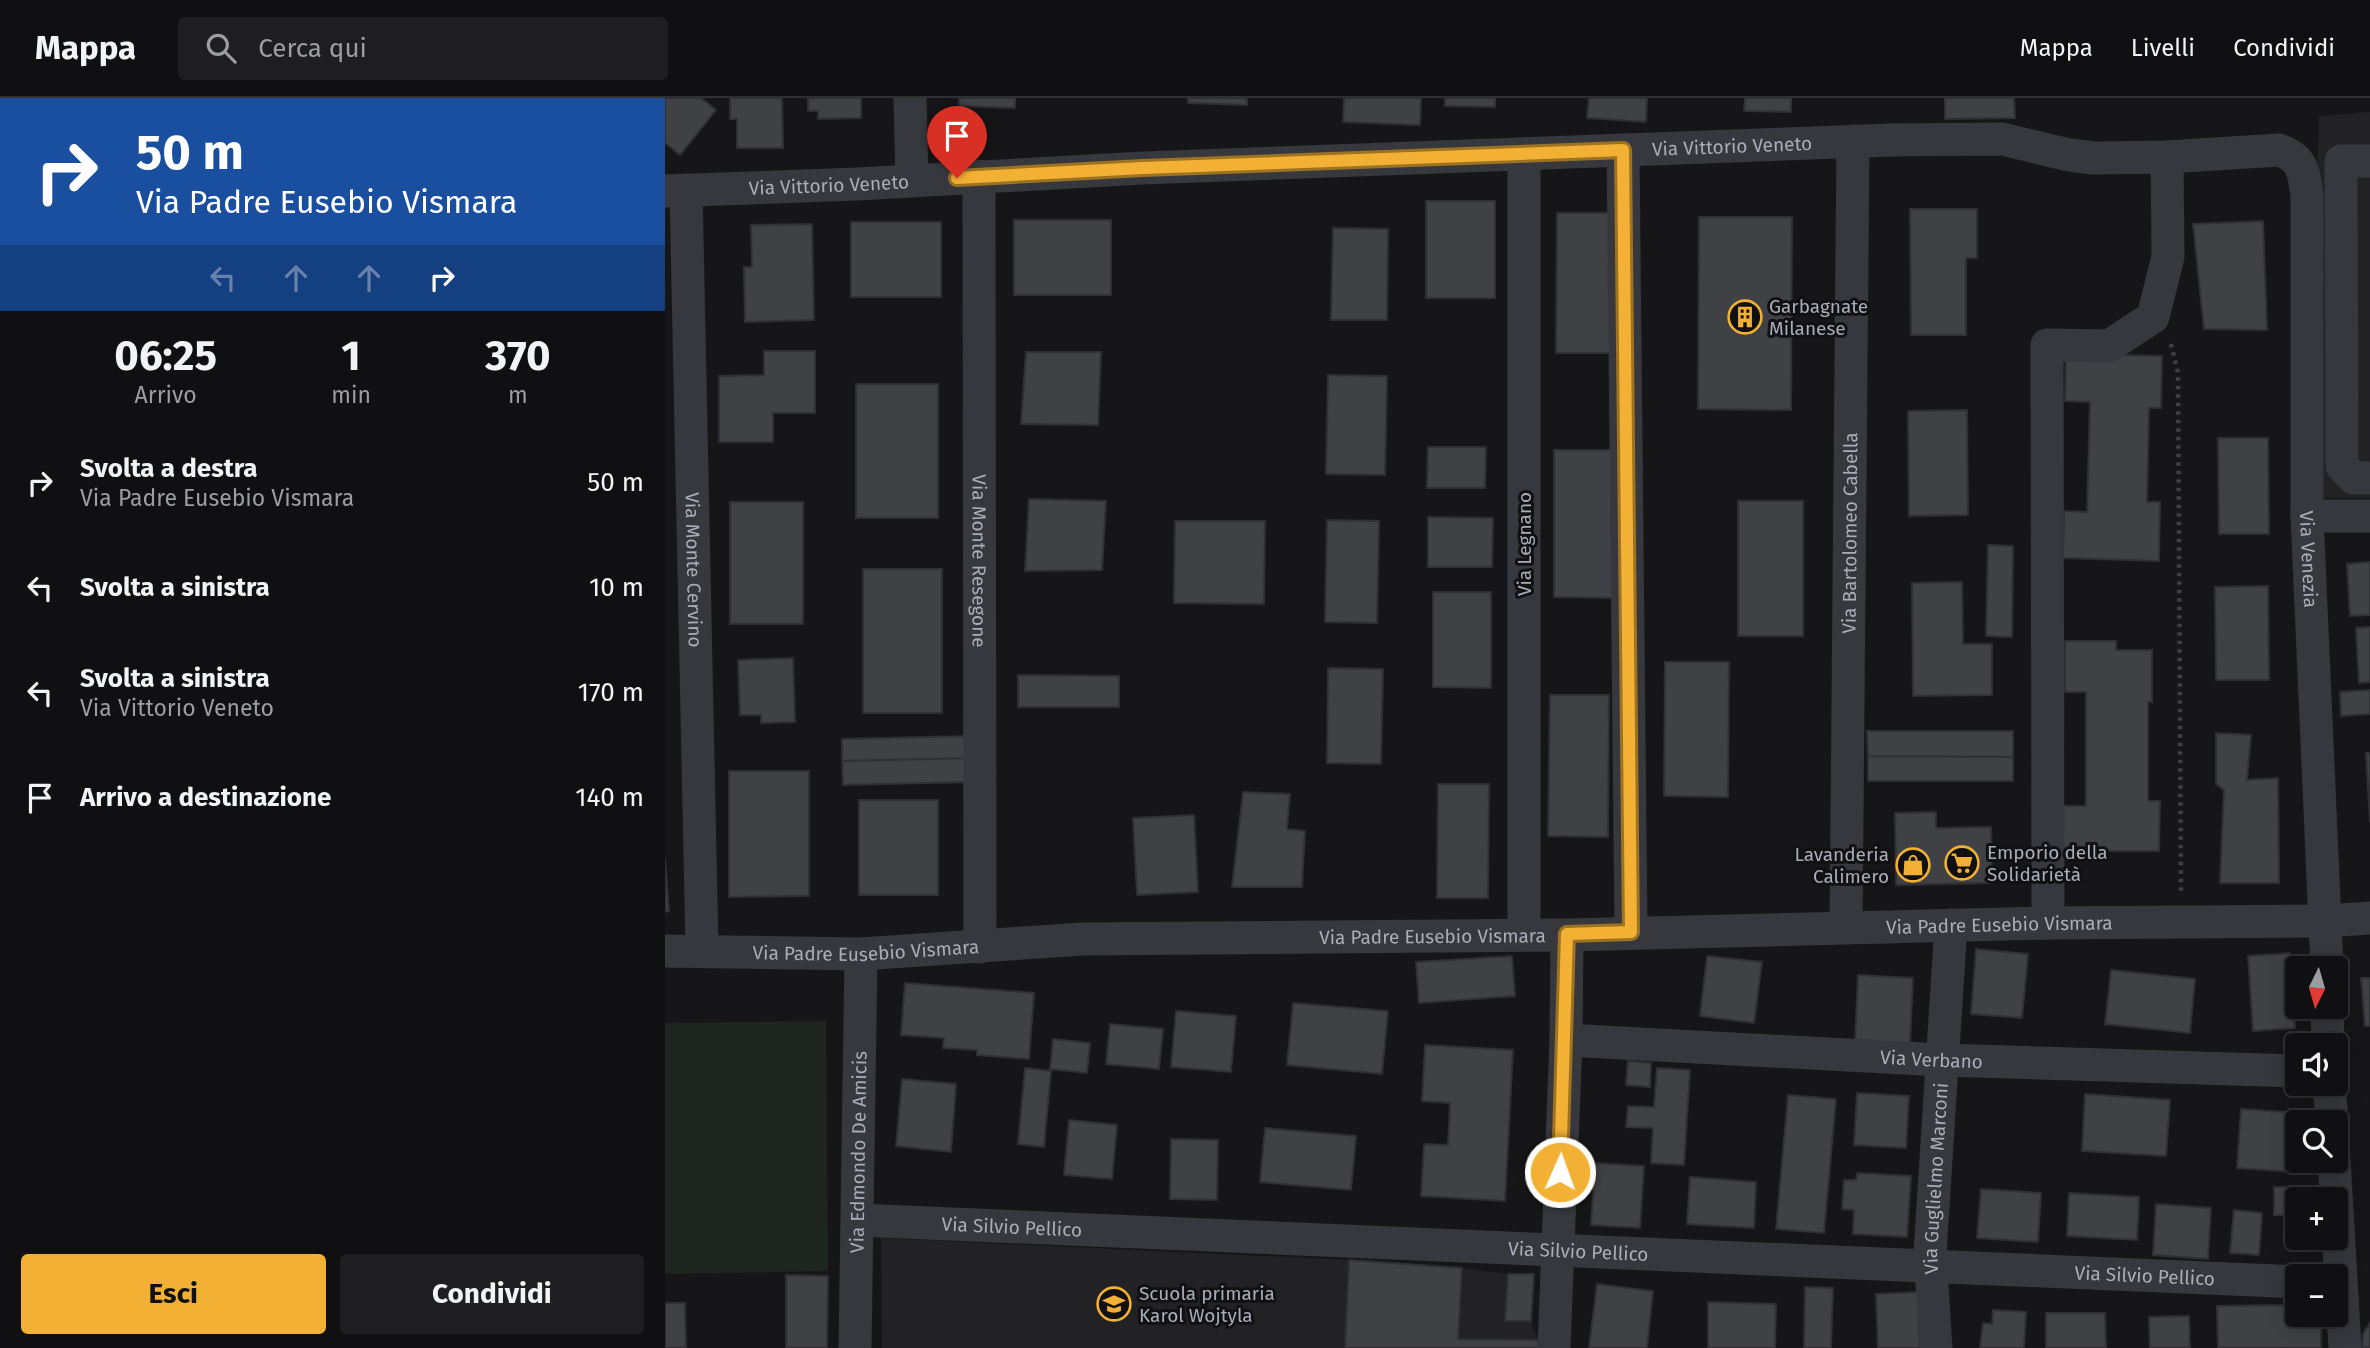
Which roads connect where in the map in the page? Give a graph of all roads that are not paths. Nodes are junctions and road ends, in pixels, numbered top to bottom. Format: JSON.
{"nodes":[{"id":1,"x":910,"y":98,"type":"edge"},
{"id":2,"x":1853,"y":141,"type":"junction"},
{"id":3,"x":1623,"y":150,"type":"junction"},
{"id":4,"x":1524,"y":154,"type":"junction"},
{"id":5,"x":2292,"y":155,"type":"joint"},
{"id":6,"x":2167,"y":157,"type":"junction"},
{"id":7,"x":2370,"y":161,"type":"edge"},
{"id":8,"x":979,"y":176,"type":"junction"},
{"id":9,"x":912,"y":180,"type":"junction"},
{"id":10,"x":676,"y":191,"type":"edge"},
{"id":11,"x":2370,"y":478,"type":"edge"},
{"id":12,"x":2307,"y":516,"type":"junction"},
{"id":13,"x":2370,"y":516,"type":"edge"},
{"id":14,"x":2370,"y":918,"type":"edge"},
{"id":15,"x":2326,"y":921,"type":"junction"},
{"id":16,"x":2048,"y":923,"type":"junction"},
{"id":17,"x":1951,"y":925,"type":"junction"},
{"id":18,"x":1846,"y":927,"type":"junction"},
{"id":19,"x":1631,"y":932,"type":"junction"},
{"id":20,"x":1524,"y":934,"type":"junction"},
{"id":21,"x":1567,"y":934,"type":"junction"},
{"id":22,"x":980,"y":947,"type":"junction"},
{"id":23,"x":702,"y":950,"type":"junction"},
{"id":24,"x":665,"y":951,"type":"edge"},
{"id":25,"x":861,"y":954,"type":"junction"},
{"id":26,"x":2327,"y":956,"type":"edge"},
{"id":27,"x":1566,"y":1040,"type":"junction"},
{"id":28,"x":1941,"y":1060,"type":"junction"},
{"id":29,"x":2285,"y":1070,"type":"edge"},
{"id":30,"x":2336,"y":1173,"type":"edge"},
{"id":31,"x":858,"y":1220,"type":"junction"},
{"id":32,"x":1557,"y":1251,"type":"junction"},
{"id":33,"x":1931,"y":1267,"type":"junction"},
{"id":34,"x":2285,"y":1281,"type":"edge"},
{"id":35,"x":2350,"y":1283,"type":"edge"},
{"id":36,"x":855,"y":1348,"type":"edge"},
{"id":37,"x":1554,"y":1348,"type":"edge"},
{"id":38,"x":1936,"y":1348,"type":"edge"},
{"id":39,"x":2346,"y":1348,"type":"edge"}],
"edges":[{"from":1,"to":9,"type":"street"},
{"from":2,"to":3,"type":"street","name":"Via Vittorio Veneto"},
{"from":2,"to":6,"type":"street","name":"Via Vittorio Veneto"},
{"from":2,"to":18,"type":"street","name":"Via Bartolomeo Cabella"},
{"from":3,"to":4,"type":"street","name":"Via Vittorio Veneto"},
{"from":3,"to":19,"type":"street"},
{"from":4,"to":8,"type":"street","name":"Via Vittorio Veneto"},
{"from":4,"to":20,"type":"street","name":"Via Legnano"},
{"from":5,"to":6,"type":"street","name":"Via Vittorio Veneto"},
{"from":5,"to":12,"type":"street","name":"Via Venezia"},
{"from":6,"to":16,"type":"street"},
{"from":7,"to":11,"type":"street"},
{"from":8,"to":9,"type":"street","name":"Via Vittorio Veneto"},
{"from":8,"to":22,"type":"street","name":"Via Monte Resegone"},
{"from":9,"to":10,"type":"street","name":"Via Vittorio Veneto"},
{"from":10,"to":23,"type":"street","name":"Via Monte Cervino"},
{"from":12,"to":13,"type":"street"},
{"from":12,"to":15,"type":"street","name":"Via Venezia"},
{"from":14,"to":15,"type":"street","name":"Via Padre Eusebio Vismara"},
{"from":15,"to":16,"type":"street","name":"Via Padre Eusebio Vismara"},
{"from":15,"to":26,"type":"street","name":"Via Venezia"},
{"from":16,"to":17,"type":"street","name":"Via Padre Eusebio Vismara"},
{"from":17,"to":18,"type":"street","name":"Via Padre Eusebio Vismara"},
{"from":17,"to":28,"type":"street","name":"Via Guglielmo Marconi"},
{"from":18,"to":19,"type":"street","name":"Via Padre Eusebio Vismara"},
{"from":19,"to":21,"type":"street","name":"Via Padre Eusebio Vismara"},
{"from":20,"to":21,"type":"street","name":"Via Padre Eusebio Vismara"},
{"from":20,"to":22,"type":"street","name":"Via Padre Eusebio Vismara"},
{"from":21,"to":27,"type":"street"},
{"from":22,"to":25,"type":"street","name":"Via Padre Eusebio Vismara"},
{"from":23,"to":24,"type":"street","name":"Via Padre Eusebio Vismara"},
{"from":23,"to":25,"type":"street","name":"Via Padre Eusebio Vismara"},
{"from":25,"to":31,"type":"street","name":"Via Edmondo De Amicis"},
{"from":27,"to":28,"type":"street","name":"Via Verbano"},
{"from":27,"to":32,"type":"street"},
{"from":28,"to":29,"type":"street","name":"Via Verbano"},
{"from":28,"to":33,"type":"street","name":"Via Guglielmo Marconi"},
{"from":30,"to":35,"type":"street"},
{"from":31,"to":32,"type":"street","name":"Via Silvio Pellico"},
{"from":31,"to":36,"type":"street","name":"Via Edmondo De Amicis"},
{"from":32,"to":33,"type":"street","name":"Via Silvio Pellico"},
{"from":32,"to":37,"type":"street"},
{"from":33,"to":34,"type":"street","name":"Via Silvio Pellico"},
{"from":33,"to":38,"type":"street","name":"Via Guglielmo Marconi"},
{"from":35,"to":39,"type":"street"}]}
